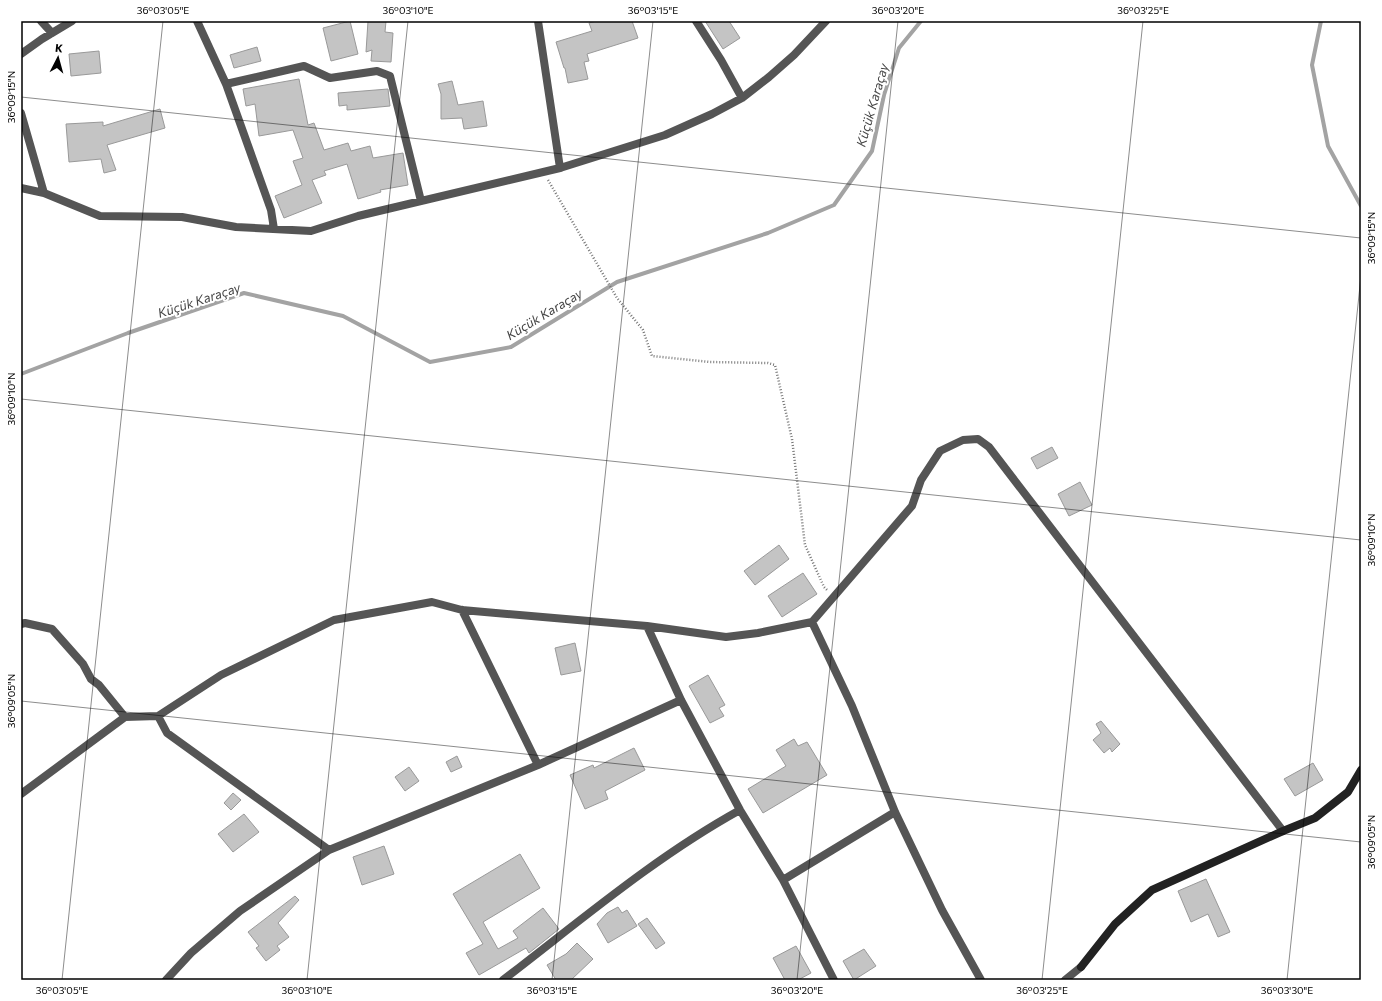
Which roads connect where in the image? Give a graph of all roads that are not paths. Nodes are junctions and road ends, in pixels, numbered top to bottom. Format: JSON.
{"nodes":[{"id":1,"x":41,"y":21,"type":"edge"},
{"id":2,"x":72,"y":21,"type":"edge"},
{"id":3,"x":197,"y":21,"type":"edge"},
{"id":4,"x":538,"y":21,"type":"edge"},
{"id":5,"x":696,"y":21,"type":"edge"},
{"id":6,"x":826,"y":21,"type":"edge"},
{"id":7,"x":52,"y":33,"type":"junction"},
{"id":8,"x":21,"y":54,"type":"edge"},
{"id":9,"x":226,"y":84,"type":"junction"},
{"id":10,"x":742,"y":98,"type":"junction"},
{"id":11,"x":21,"y":113,"type":"edge"},
{"id":12,"x":560,"y":168,"type":"junction"},
{"id":13,"x":21,"y":188,"type":"edge"},
{"id":14,"x":44,"y":193,"type":"junction"},
{"id":15,"x":422,"y":201,"type":"junction"},
{"id":16,"x":274,"y":229,"type":"junction"},
{"id":17,"x":462,"y":610,"type":"junction"},
{"id":18,"x":812,"y":622,"type":"junction"},
{"id":19,"x":21,"y":624,"type":"edge"},
{"id":20,"x":647,"y":626,"type":"junction"},
{"id":21,"x":681,"y":700,"type":"junction"},
{"id":22,"x":158,"y":716,"type":"junction"},
{"id":23,"x":125,"y":717,"type":"junction"},
{"id":24,"x":538,"y":765,"type":"junction"},
{"id":25,"x":1361,"y":770,"type":"edge"},
{"id":26,"x":21,"y":794,"type":"edge"},
{"id":27,"x":740,"y":810,"type":"junction"},
{"id":28,"x":895,"y":812,"type":"junction"},
{"id":29,"x":1283,"y":831,"type":"junction"},
{"id":30,"x":329,"y":850,"type":"junction"},
{"id":31,"x":783,"y":880,"type":"junction"},
{"id":32,"x":166,"y":980,"type":"edge"},
{"id":33,"x":503,"y":980,"type":"edge"},
{"id":34,"x":834,"y":980,"type":"edge"},
{"id":35,"x":982,"y":980,"type":"edge"},
{"id":36,"x":1065,"y":980,"type":"edge"}],
"edges":[{"from":1,"to":7,"type":"street"},
{"from":2,"to":7,"type":"street"},
{"from":3,"to":9,"type":"street"},
{"from":4,"to":12,"type":"street"},
{"from":5,"to":10,"type":"street"},
{"from":6,"to":10,"type":"street"},
{"from":7,"to":8,"type":"street"},
{"from":9,"to":15,"type":"street"},
{"from":9,"to":16,"type":"street"},
{"from":10,"to":12,"type":"street"},
{"from":11,"to":14,"type":"street"},
{"from":12,"to":15,"type":"street"},
{"from":13,"to":14,"type":"street"},
{"from":14,"to":16,"type":"street"},
{"from":15,"to":16,"type":"street"},
{"from":17,"to":20,"type":"street"},
{"from":17,"to":22,"type":"street"},
{"from":17,"to":24,"type":"street"},
{"from":18,"to":20,"type":"street"},
{"from":18,"to":28,"type":"street"},
{"from":18,"to":29,"type":"street"},
{"from":19,"to":23,"type":"street"},
{"from":20,"to":21,"type":"street"},
{"from":21,"to":24,"type":"street"},
{"from":21,"to":27,"type":"street"},
{"from":22,"to":23,"type":"street"},
{"from":22,"to":30,"type":"street"},
{"from":23,"to":26,"type":"street"},
{"from":24,"to":30,"type":"street"},
{"from":25,"to":29,"type":"street"},
{"from":27,"to":31,"type":"street"},
{"from":27,"to":33,"type":"street"},
{"from":28,"to":31,"type":"street"},
{"from":28,"to":35,"type":"street"},
{"from":29,"to":36,"type":"street"},
{"from":30,"to":32,"type":"street"},
{"from":31,"to":34,"type":"street"}]}
